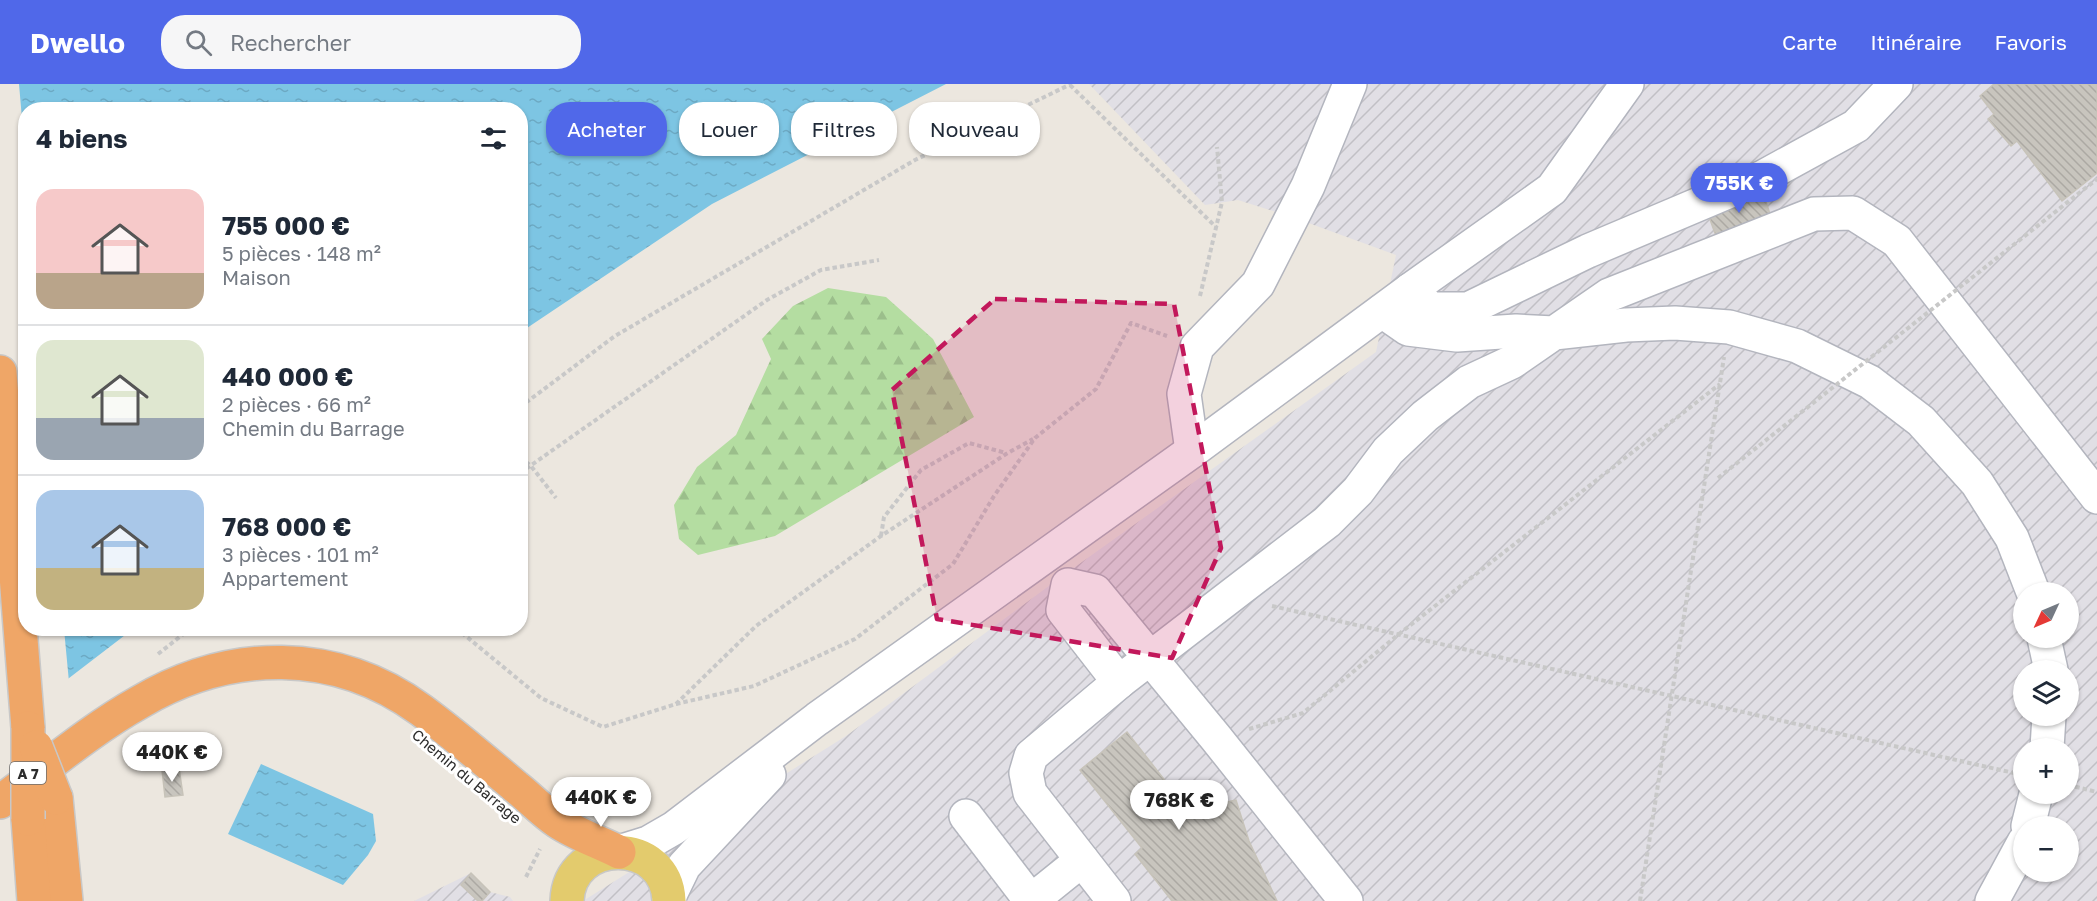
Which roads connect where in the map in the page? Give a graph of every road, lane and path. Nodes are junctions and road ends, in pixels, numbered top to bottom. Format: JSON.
{"nodes":[{"id":1,"x":1071,"y":84,"type":"edge"},
{"id":2,"x":1350,"y":84,"type":"edge"},
{"id":3,"x":1627,"y":84,"type":"edge"},
{"id":4,"x":1896,"y":84,"type":"edge"},
{"id":5,"x":1217,"y":147,"type":"dead end"},
{"id":6,"x":2097,"y":179,"type":"edge"},
{"id":7,"x":1217,"y":228,"type":"junction"},
{"id":8,"x":879,"y":260,"type":"dead end"},
{"id":9,"x":1410,"y":290,"type":"junction"},
{"id":10,"x":1382,"y":310,"type":"junction"},
{"id":11,"x":1729,"y":327,"type":"junction"},
{"id":12,"x":1554,"y":333,"type":"junction"},
{"id":13,"x":1197,"y":347,"type":"junction"},
{"id":14,"x":0,"y":372,"type":"edge"},
{"id":15,"x":1720,"y":384,"type":"junction"},
{"id":16,"x":528,"y":401,"type":"edge"},
{"id":17,"x":1035,"y":438,"type":"junction"},
{"id":18,"x":1192,"y":451,"type":"junction"},
{"id":19,"x":1006,"y":454,"type":"junction"},
{"id":20,"x":528,"y":464,"type":"edge"},
{"id":21,"x":531,"y":466,"type":"junction"},
{"id":22,"x":528,"y":468,"type":"edge"},
{"id":23,"x":1718,"y":478,"type":"dead end"},
{"id":24,"x":2097,"y":497,"type":"edge"},
{"id":25,"x":556,"y":498,"type":"dead end"},
{"id":26,"x":881,"y":536,"type":"junction"},
{"id":27,"x":1045,"y":557,"type":"junction"},
{"id":28,"x":2029,"y":582,"type":"edge"},
{"id":29,"x":1068,"y":585,"type":"junction"},
{"id":30,"x":1231,"y":597,"type":"junction"},
{"id":31,"x":18,"y":601,"type":"edge"},
{"id":32,"x":1399,"y":634,"type":"junction"},
{"id":33,"x":21,"y":636,"type":"edge"},
{"id":34,"x":466,"y":636,"type":"edge"},
{"id":35,"x":1150,"y":660,"type":"junction"},
{"id":36,"x":1119,"y":682,"type":"junction"},
{"id":37,"x":1671,"y":696,"type":"junction"},
{"id":38,"x":676,"y":704,"type":"junction"},
{"id":39,"x":817,"y":719,"type":"junction"},
{"id":40,"x":28,"y":728,"type":"junction"},
{"id":41,"x":1216,"y":738,"type":"junction"},
{"id":42,"x":2013,"y":773,"type":"edge"},
{"id":43,"x":2079,"y":788,"type":"edge"},
{"id":44,"x":2097,"y":792,"type":"edge"},
{"id":45,"x":0,"y":802,"type":"edge"},
{"id":46,"x":966,"y":816,"type":"dead end"},
{"id":47,"x":544,"y":842,"type":"dead end"},
{"id":48,"x":619,"y":852,"type":"junction"},
{"id":49,"x":1082,"y":860,"type":"junction"},
{"id":50,"x":2013,"y":862,"type":"edge"},
{"id":51,"x":526,"y":877,"type":"dead end"},
{"id":52,"x":669,"y":899,"type":"edge"},
{"id":53,"x":34,"y":901,"type":"edge"},
{"id":54,"x":66,"y":901,"type":"edge"},
{"id":55,"x":567,"y":901,"type":"edge"},
{"id":56,"x":1031,"y":901,"type":"edge"},
{"id":57,"x":1114,"y":901,"type":"edge"},
{"id":58,"x":1346,"y":901,"type":"edge"},
{"id":59,"x":1640,"y":901,"type":"edge"},
{"id":60,"x":1992,"y":901,"type":"edge"}],
"edges":[{"from":1,"to":7,"type":"path"},
{"from":1,"to":16,"type":"path"},
{"from":2,"to":13,"type":"lane"},
{"from":3,"to":9,"type":"lane"},
{"from":4,"to":9,"type":"lane"},
{"from":5,"to":7,"type":"path"},
{"from":6,"to":23,"type":"path","bridge":true},
{"from":7,"to":13,"type":"path"},
{"from":8,"to":21,"type":"path"},
{"from":9,"to":10,"type":"lane"},
{"from":10,"to":12,"type":"lane"},
{"from":10,"to":18,"type":"lane"},
{"from":11,"to":12,"type":"lane"},
{"from":11,"to":15,"type":"path"},
{"from":11,"to":28,"type":"lane"},
{"from":12,"to":24,"type":"lane"},
{"from":12,"to":30,"type":"lane"},
{"from":13,"to":17,"type":"path"},
{"from":13,"to":18,"type":"lane"},
{"from":14,"to":31,"type":"highway","number":"A 7"},
{"from":15,"to":32,"type":"path"},
{"from":15,"to":37,"type":"path"},
{"from":17,"to":19,"type":"path"},
{"from":17,"to":38,"type":"path"},
{"from":18,"to":27,"type":"lane"},
{"from":19,"to":26,"type":"path"},
{"from":19,"to":26,"type":"path"},
{"from":20,"to":21,"type":"path"},
{"from":21,"to":22,"type":"path"},
{"from":21,"to":25,"type":"path"},
{"from":26,"to":38,"type":"path"},
{"from":27,"to":29,"type":"lane"},
{"from":27,"to":39,"type":"lane"},
{"from":29,"to":35,"type":"lane"},
{"from":29,"to":36,"type":"lane"},
{"from":30,"to":32,"type":"path"},
{"from":30,"to":35,"type":"lane"},
{"from":32,"to":37,"type":"path"},
{"from":32,"to":41,"type":"path"},
{"from":33,"to":40,"type":"highway","number":"A 7"},
{"from":34,"to":38,"type":"path"},
{"from":35,"to":36,"type":"lane"},
{"from":35,"to":41,"type":"lane"},
{"from":36,"to":49,"type":"lane"},
{"from":37,"to":42,"type":"path"},
{"from":37,"to":59,"type":"path"},
{"from":39,"to":48,"type":"lane"},
{"from":39,"to":52,"type":"lane"},
{"from":40,"to":53,"type":"highway","number":"A 7","bridge":true},
{"from":40,"to":54,"type":"highway","bridge":true},
{"from":41,"to":58,"type":"lane"},
{"from":43,"to":44,"type":"path"},
{"from":45,"to":48,"type":"highway"},
{"from":46,"to":56,"type":"lane"},
{"from":47,"to":51,"type":"path"},
{"from":48,"to":52,"type":"main road"},
{"from":48,"to":55,"type":"main road"},
{"from":49,"to":56,"type":"lane"},
{"from":49,"to":57,"type":"lane"},
{"from":50,"to":60,"type":"lane"}]}
